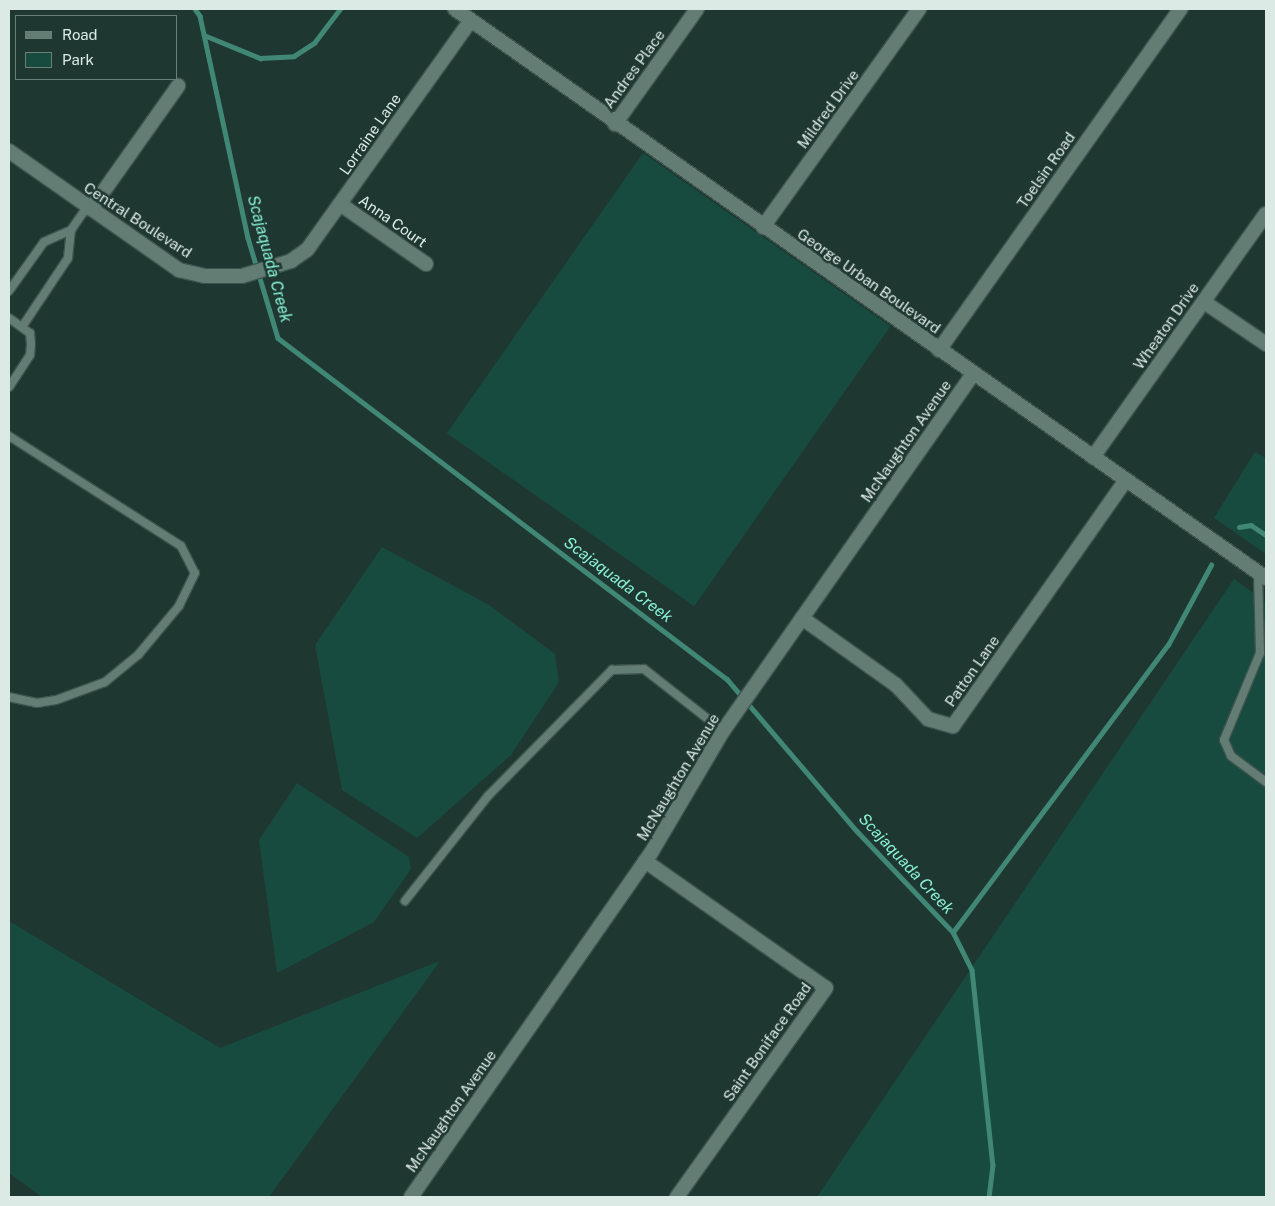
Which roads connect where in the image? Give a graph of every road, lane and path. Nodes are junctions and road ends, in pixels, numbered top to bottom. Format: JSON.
{"nodes":[{"id":1,"x":455,"y":9,"type":"edge"},
{"id":2,"x":696,"y":9,"type":"edge"},
{"id":3,"x":919,"y":9,"type":"edge"},
{"id":4,"x":1180,"y":9,"type":"edge"},
{"id":5,"x":471,"y":20,"type":"junction"},
{"id":6,"x":178,"y":86,"type":"dead end"},
{"id":7,"x":615,"y":124,"type":"junction"},
{"id":8,"x":9,"y":151,"type":"edge"},
{"id":9,"x":340,"y":204,"type":"junction"},
{"id":10,"x":89,"y":208,"type":"junction"},
{"id":11,"x":1266,"y":214,"type":"edge"},
{"id":12,"x":763,"y":227,"type":"junction"},
{"id":13,"x":71,"y":230,"type":"junction"},
{"id":14,"x":285,"y":263,"type":"joint"},
{"id":15,"x":426,"y":264,"type":"dead end"},
{"id":16,"x":9,"y":291,"type":"edge"},
{"id":17,"x":1204,"y":302,"type":"junction"},
{"id":18,"x":9,"y":318,"type":"edge"},
{"id":19,"x":22,"y":327,"type":"junction"},
{"id":20,"x":1266,"y":344,"type":"edge"},
{"id":21,"x":938,"y":350,"type":"junction"},
{"id":22,"x":973,"y":374,"type":"junction"},
{"id":23,"x":9,"y":387,"type":"edge"},
{"id":24,"x":9,"y":436,"type":"edge"},
{"id":25,"x":1093,"y":457,"type":"junction"},
{"id":26,"x":1126,"y":480,"type":"junction"},
{"id":27,"x":1262,"y":575,"type":"edge"},
{"id":28,"x":802,"y":618,"type":"junction"},
{"id":29,"x":9,"y":697,"type":"edge"},
{"id":30,"x":724,"y":731,"type":"junction"},
{"id":31,"x":1266,"y":782,"type":"edge"},
{"id":32,"x":645,"y":862,"type":"junction"},
{"id":33,"x":405,"y":901,"type":"dead end"},
{"id":34,"x":411,"y":1197,"type":"edge"},
{"id":35,"x":677,"y":1197,"type":"edge"}],
"edges":[{"from":1,"to":5,"type":"street","name":"George Urban Boulevard"},
{"from":2,"to":7,"type":"street","name":"Andres Place"},
{"from":3,"to":12,"type":"street","name":"Mildred Drive"},
{"from":4,"to":21,"type":"street","name":"Toelsin Road"},
{"from":5,"to":7,"type":"street","name":"George Urban Boulevard"},
{"from":5,"to":9,"type":"street","name":"Lorraine Lane"},
{"from":6,"to":10,"type":"street"},
{"from":7,"to":12,"type":"street","name":"George Urban Boulevard"},
{"from":8,"to":10,"type":"street","name":"Central Boulevard"},
{"from":9,"to":14,"type":"street","name":"Lorraine Lane"},
{"from":9,"to":15,"type":"street","name":"Anna Court"},
{"from":10,"to":13,"type":"lane"},
{"from":10,"to":14,"type":"street","name":"Central Boulevard"},
{"from":11,"to":17,"type":"street","name":"Wheaton Drive"},
{"from":12,"to":21,"type":"street","name":"George Urban Boulevard"},
{"from":13,"to":16,"type":"lane"},
{"from":13,"to":19,"type":"lane"},
{"from":17,"to":20,"type":"street"},
{"from":17,"to":25,"type":"street","name":"Wheaton Drive"},
{"from":18,"to":19,"type":"lane"},
{"from":19,"to":23,"type":"lane"},
{"from":21,"to":22,"type":"street","name":"George Urban Boulevard"},
{"from":22,"to":25,"type":"street","name":"George Urban Boulevard"},
{"from":22,"to":28,"type":"street","name":"McNaughton Avenue"},
{"from":24,"to":29,"type":"lane"},
{"from":25,"to":26,"type":"street","name":"George Urban Boulevard"},
{"from":26,"to":27,"type":"street","name":"George Urban Boulevard"},
{"from":26,"to":28,"type":"street","name":"Patton Lane"},
{"from":27,"to":31,"type":"lane"},
{"from":28,"to":30,"type":"street","name":"McNaughton Avenue"},
{"from":30,"to":32,"type":"street","name":"McNaughton Avenue"},
{"from":30,"to":33,"type":"lane"},
{"from":32,"to":34,"type":"street","name":"McNaughton Avenue"},
{"from":32,"to":35,"type":"street","name":"Saint Boniface Road"}]}
